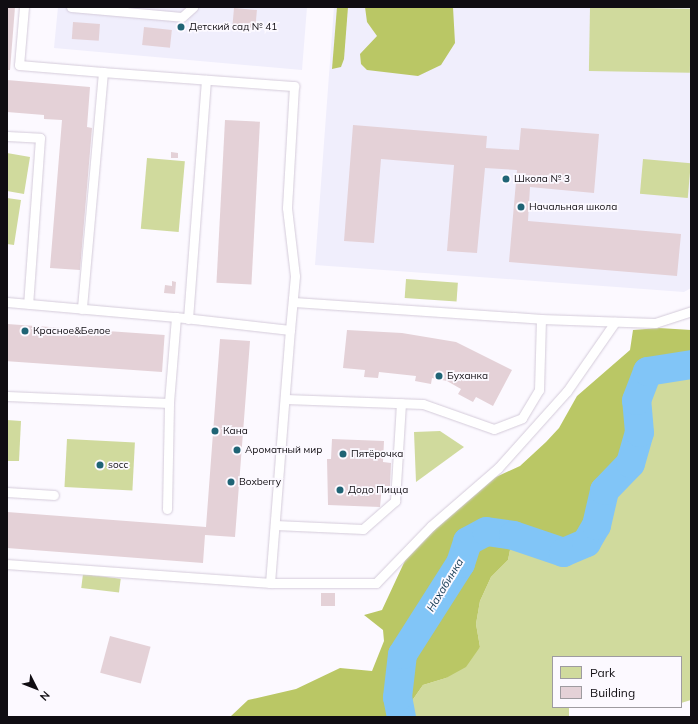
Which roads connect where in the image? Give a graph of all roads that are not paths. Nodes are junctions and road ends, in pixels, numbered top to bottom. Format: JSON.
{"nodes":[{"id":1,"x":24,"y":7,"type":"edge"},
{"id":2,"x":71,"y":7,"type":"edge"},
{"id":3,"x":193,"y":7,"type":"edge"},
{"id":4,"x":104,"y":72,"type":"junction"},
{"id":5,"x":206,"y":80,"type":"junction"},
{"id":6,"x":7,"y":136,"type":"edge"},
{"id":7,"x":7,"y":302,"type":"edge"},
{"id":8,"x":294,"y":302,"type":"junction"},
{"id":9,"x":28,"y":304,"type":"junction"},
{"id":10,"x":82,"y":309,"type":"junction"},
{"id":11,"x":691,"y":311,"type":"edge"},
{"id":12,"x":176,"y":317,"type":"junction"},
{"id":13,"x":188,"y":319,"type":"junction"},
{"id":14,"x":541,"y":319,"type":"junction"},
{"id":15,"x":614,"y":322,"type":"junction"},
{"id":16,"x":290,"y":330,"type":"junction"},
{"id":17,"x":7,"y":396,"type":"edge"},
{"id":18,"x":284,"y":399,"type":"junction"},
{"id":19,"x":169,"y":403,"type":"junction"},
{"id":20,"x":400,"y":403,"type":"junction"},
{"id":21,"x":7,"y":492,"type":"edge"},
{"id":22,"x":54,"y":495,"type":"dead end"},
{"id":23,"x":167,"y":509,"type":"dead end"},
{"id":24,"x":274,"y":525,"type":"junction"},
{"id":25,"x":7,"y":564,"type":"edge"},
{"id":26,"x":270,"y":583,"type":"junction"}],
"edges":[{"from":1,"to":4,"type":"lane"},
{"from":2,"to":3,"type":"lane"},
{"from":4,"to":5,"type":"lane"},
{"from":4,"to":10,"type":"lane"},
{"from":5,"to":8,"type":"lane"},
{"from":5,"to":13,"type":"lane"},
{"from":6,"to":9,"type":"lane"},
{"from":7,"to":9,"type":"lane"},
{"from":8,"to":14,"type":"lane"},
{"from":8,"to":16,"type":"lane"},
{"from":9,"to":10,"type":"lane"},
{"from":10,"to":12,"type":"lane"},
{"from":11,"to":15,"type":"lane"},
{"from":12,"to":13,"type":"lane"},
{"from":12,"to":19,"type":"lane"},
{"from":13,"to":16,"type":"lane"},
{"from":14,"to":15,"type":"lane"},
{"from":14,"to":20,"type":"lane"},
{"from":15,"to":26,"type":"lane"},
{"from":16,"to":18,"type":"lane"},
{"from":17,"to":19,"type":"lane"},
{"from":18,"to":20,"type":"lane"},
{"from":18,"to":24,"type":"lane"},
{"from":19,"to":23,"type":"lane"},
{"from":20,"to":24,"type":"lane"},
{"from":21,"to":22,"type":"lane"},
{"from":24,"to":26,"type":"lane"},
{"from":25,"to":26,"type":"lane"}]}
